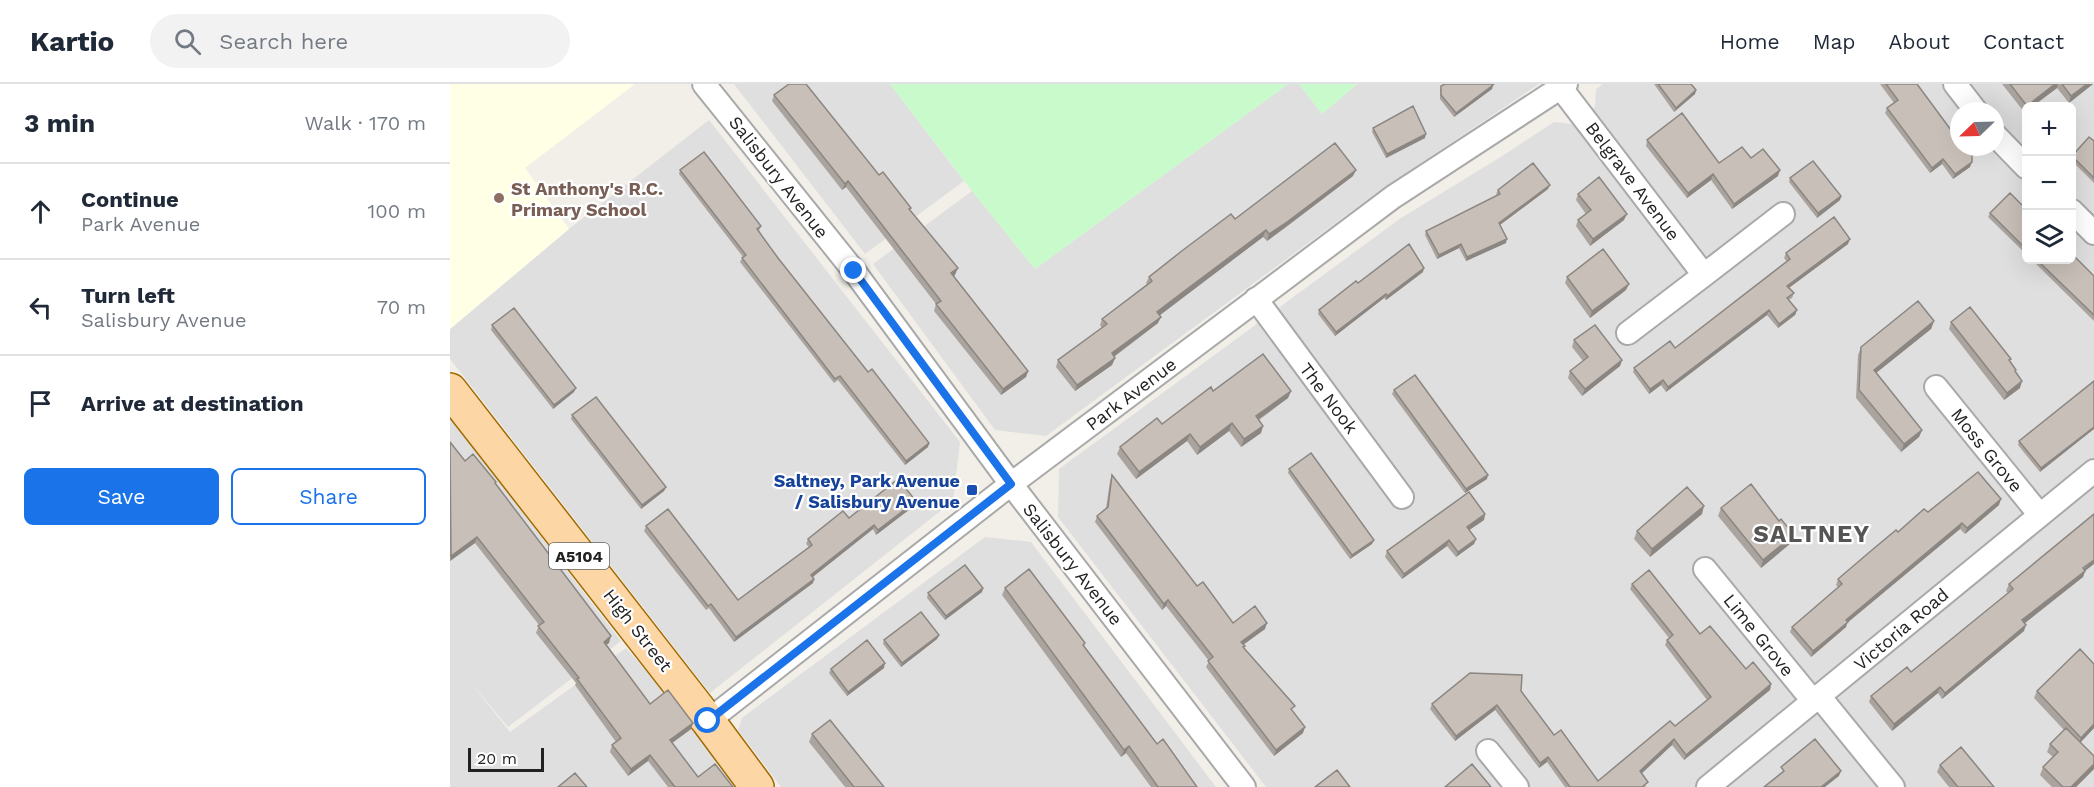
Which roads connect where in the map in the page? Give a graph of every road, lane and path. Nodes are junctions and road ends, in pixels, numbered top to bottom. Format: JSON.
{"nodes":[{"id":1,"x":704,"y":84,"type":"edge"},
{"id":2,"x":1955,"y":84,"type":"edge"},
{"id":3,"x":1564,"y":86,"type":"edge"},
{"id":4,"x":1969,"y":102,"type":"edge"},
{"id":5,"x":2004,"y":144,"type":"edge"},
{"id":6,"x":2022,"y":163,"type":"edge"},
{"id":7,"x":1783,"y":214,"type":"dead end"},
{"id":8,"x":2076,"y":215,"type":"edge"},
{"id":9,"x":2094,"y":234,"type":"edge"},
{"id":10,"x":1704,"y":275,"type":"junction"},
{"id":11,"x":1256,"y":299,"type":"junction"},
{"id":12,"x":1628,"y":333,"type":"dead end"},
{"id":13,"x":1936,"y":387,"type":"dead end"},
{"id":14,"x":450,"y":390,"type":"edge"},
{"id":15,"x":2094,"y":471,"type":"edge"},
{"id":16,"x":1011,"y":484,"type":"junction"},
{"id":17,"x":1402,"y":497,"type":"dead end"},
{"id":18,"x":2039,"y":514,"type":"junction"},
{"id":19,"x":1705,"y":569,"type":"dead end"},
{"id":20,"x":1816,"y":699,"type":"junction"},
{"id":21,"x":708,"y":721,"type":"junction"},
{"id":22,"x":1488,"y":751,"type":"dead end"},
{"id":23,"x":757,"y":787,"type":"edge"},
{"id":24,"x":1244,"y":787,"type":"edge"},
{"id":25,"x":1517,"y":787,"type":"edge"},
{"id":26,"x":1708,"y":787,"type":"edge"},
{"id":27,"x":1893,"y":787,"type":"edge"}],
"edges":[{"from":1,"to":16,"type":"street","name":"Salisbury Avenue"},
{"from":2,"to":4,"type":"street"},
{"from":3,"to":10,"type":"street","name":"Belgrave Avenue"},
{"from":3,"to":11,"type":"street","name":"Park Avenue"},
{"from":5,"to":6,"type":"street"},
{"from":7,"to":10,"type":"street"},
{"from":8,"to":9,"type":"street"},
{"from":10,"to":12,"type":"street"},
{"from":11,"to":16,"type":"street","name":"Park Avenue"},
{"from":11,"to":17,"type":"street","name":"The Nook"},
{"from":13,"to":18,"type":"street","name":"Moss Grove"},
{"from":14,"to":21,"type":"main road","name":"High Street","number":"A5104"},
{"from":15,"to":18,"type":"street","name":"Victoria Road"},
{"from":16,"to":21,"type":"street","name":"Park Avenue"},
{"from":16,"to":24,"type":"street","name":"Salisbury Avenue"},
{"from":18,"to":20,"type":"street","name":"Victoria Road"},
{"from":19,"to":20,"type":"street","name":"Lime Grove"},
{"from":20,"to":26,"type":"street","name":"Victoria Road"},
{"from":20,"to":27,"type":"street","name":"Lime Grove"},
{"from":21,"to":23,"type":"main road","name":"High Street","number":"A5104"},
{"from":22,"to":25,"type":"street"}]}
